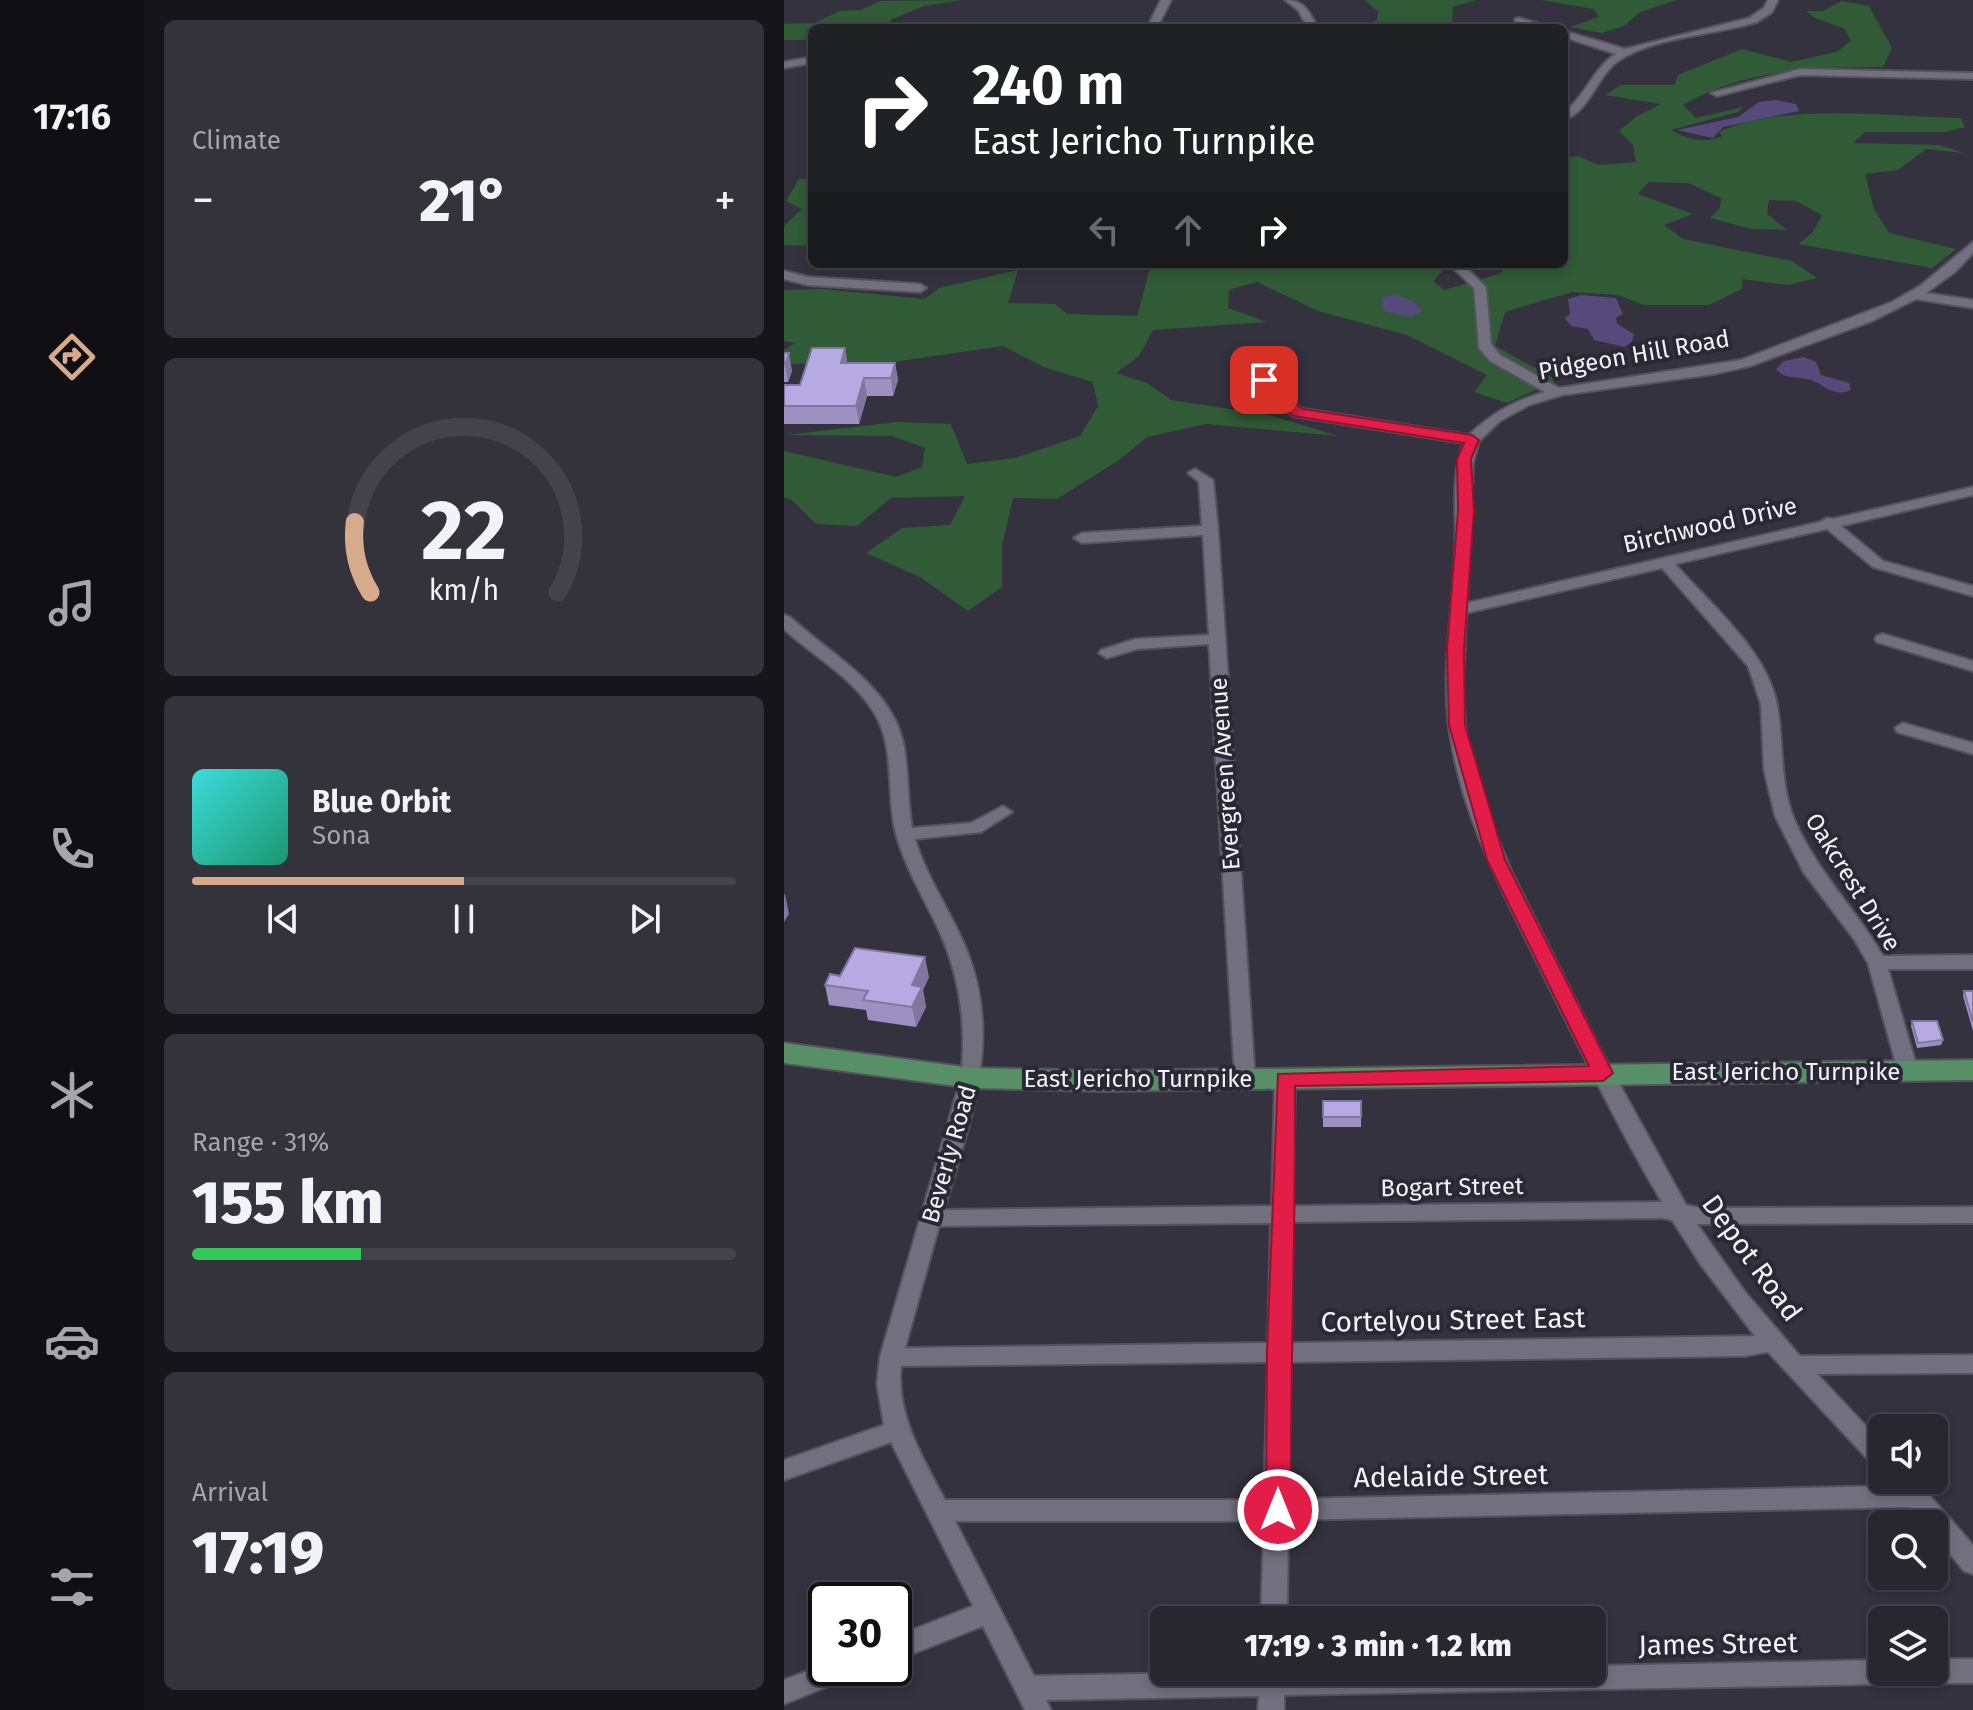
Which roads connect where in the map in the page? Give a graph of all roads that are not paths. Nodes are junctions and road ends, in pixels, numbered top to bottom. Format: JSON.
{"nodes":[{"id":1,"x":1166,"y":0,"type":"edge"},
{"id":2,"x":1290,"y":0,"type":"edge"},
{"id":3,"x":1773,"y":0,"type":"edge"},
{"id":4,"x":1519,"y":21,"type":"dead end"},
{"id":5,"x":1154,"y":24,"type":"edge"},
{"id":6,"x":1311,"y":24,"type":"edge"},
{"id":7,"x":1529,"y":24,"type":"edge"},
{"id":8,"x":1568,"y":35,"type":"edge"},
{"id":9,"x":1625,"y":53,"type":"junction"},
{"id":10,"x":808,"y":61,"type":"edge"},
{"id":11,"x":784,"y":65,"type":"edge"},
{"id":12,"x":1973,"y":76,"type":"edge"},
{"id":13,"x":1721,"y":92,"type":"dead end"},
{"id":14,"x":1568,"y":114,"type":"edge"},
{"id":15,"x":1973,"y":246,"type":"edge"},
{"id":16,"x":1459,"y":268,"type":"edge"},
{"id":17,"x":784,"y":275,"type":"edge"},
{"id":18,"x":920,"y":288,"type":"dead end"},
{"id":19,"x":1914,"y":295,"type":"junction"},
{"id":20,"x":1973,"y":304,"type":"edge"},
{"id":21,"x":1262,"y":353,"type":"dead end"},
{"id":22,"x":1556,"y":392,"type":"junction"},
{"id":23,"x":1472,"y":440,"type":"junction"},
{"id":24,"x":1195,"y":473,"type":"dead end"},
{"id":25,"x":1973,"y":491,"type":"edge"},
{"id":26,"x":1827,"y":522,"type":"junction"},
{"id":27,"x":1210,"y":530,"type":"junction"},
{"id":28,"x":1082,"y":538,"type":"dead end"},
{"id":29,"x":1664,"y":561,"type":"junction"},
{"id":30,"x":1973,"y":591,"type":"edge"},
{"id":31,"x":1458,"y":610,"type":"junction"},
{"id":32,"x":784,"y":620,"type":"edge"},
{"id":33,"x":791,"y":636,"type":"edge"},
{"id":34,"x":1215,"y":639,"type":"junction"},
{"id":35,"x":1883,"y":639,"type":"dead end"},
{"id":36,"x":1107,"y":653,"type":"dead end"},
{"id":37,"x":1973,"y":666,"type":"edge"},
{"id":38,"x":1903,"y":728,"type":"dead end"},
{"id":39,"x":1973,"y":749,"type":"edge"},
{"id":40,"x":1003,"y":812,"type":"dead end"},
{"id":41,"x":905,"y":834,"type":"junction"},
{"id":42,"x":1973,"y":962,"type":"edge"},
{"id":43,"x":1877,"y":963,"type":"junction"},
{"id":44,"x":784,"y":1053,"type":"edge"},
{"id":45,"x":1973,"y":1070,"type":"edge"},
{"id":46,"x":1908,"y":1071,"type":"junction"},
{"id":47,"x":1603,"y":1073,"type":"junction"},
{"id":48,"x":971,"y":1078,"type":"junction"},
{"id":49,"x":1285,"y":1079,"type":"junction"},
{"id":50,"x":1245,"y":1080,"type":"junction"},
{"id":51,"x":1681,"y":1213,"type":"junction"},
{"id":52,"x":1285,"y":1215,"type":"junction"},
{"id":53,"x":1973,"y":1215,"type":"edge"},
{"id":54,"x":931,"y":1218,"type":"junction"},
{"id":55,"x":1775,"y":1341,"type":"junction"},
{"id":56,"x":1278,"y":1352,"type":"junction"},
{"id":57,"x":891,"y":1357,"type":"junction"},
{"id":58,"x":1973,"y":1364,"type":"edge"},
{"id":59,"x":1797,"y":1365,"type":"junction"},
{"id":60,"x":897,"y":1430,"type":"junction"},
{"id":61,"x":1868,"y":1444,"type":"edge"},
{"id":62,"x":784,"y":1470,"type":"edge"},
{"id":63,"x":1868,"y":1489,"type":"edge"},
{"id":64,"x":1914,"y":1494,"type":"edge"},
{"id":65,"x":1278,"y":1510,"type":"junction"},
{"id":66,"x":939,"y":1511,"type":"junction"},
{"id":67,"x":1973,"y":1563,"type":"edge"},
{"id":68,"x":1275,"y":1606,"type":"edge"},
{"id":69,"x":988,"y":1612,"type":"junction"},
{"id":70,"x":912,"y":1642,"type":"edge"},
{"id":71,"x":1948,"y":1671,"type":"edge"},
{"id":72,"x":1973,"y":1671,"type":"edge"},
{"id":73,"x":1868,"y":1672,"type":"edge"},
{"id":74,"x":1606,"y":1674,"type":"edge"},
{"id":75,"x":808,"y":1683,"type":"edge"},
{"id":76,"x":1168,"y":1686,"type":"edge"},
{"id":77,"x":1272,"y":1686,"type":"edge"},
{"id":78,"x":784,"y":1692,"type":"edge"},
{"id":79,"x":1032,"y":1699,"type":"edge"},
{"id":80,"x":1271,"y":1710,"type":"edge"}],
"edges":[{"from":1,"to":5,"type":"street"},
{"from":2,"to":6,"type":"street"},
{"from":3,"to":9,"type":"street"},
{"from":4,"to":7,"type":"street"},
{"from":8,"to":9,"type":"street"},
{"from":9,"to":14,"type":"street"},
{"from":10,"to":11,"type":"street"},
{"from":12,"to":13,"type":"street"},
{"from":15,"to":19,"type":"street","name":"Pidgeon Hill Road"},
{"from":16,"to":22,"type":"street"},
{"from":17,"to":18,"type":"street"},
{"from":19,"to":20,"type":"street"},
{"from":19,"to":22,"type":"street","name":"Pidgeon Hill Road"},
{"from":21,"to":23,"type":"street"},
{"from":22,"to":23,"type":"street","name":"Pidgeon Hill Road"},
{"from":23,"to":31,"type":"street"},
{"from":24,"to":27,"type":"street","name":"Evergreen Avenue"},
{"from":25,"to":26,"type":"street","name":"Birchwood Drive"},
{"from":26,"to":29,"type":"street","name":"Birchwood Drive"},
{"from":26,"to":30,"type":"street"},
{"from":27,"to":28,"type":"street"},
{"from":27,"to":34,"type":"street","name":"Evergreen Avenue"},
{"from":29,"to":31,"type":"street","name":"Birchwood Drive"},
{"from":29,"to":43,"type":"street","name":"Oakcrest Drive"},
{"from":31,"to":47,"type":"street"},
{"from":32,"to":33,"type":"street","name":"Beverly Road"},
{"from":33,"to":41,"type":"street","name":"Beverly Road"},
{"from":34,"to":36,"type":"street"},
{"from":34,"to":50,"type":"street","name":"Evergreen Avenue"},
{"from":35,"to":37,"type":"street"},
{"from":38,"to":39,"type":"street"},
{"from":40,"to":41,"type":"street"},
{"from":41,"to":48,"type":"street","name":"Beverly Road"},
{"from":42,"to":43,"type":"street"},
{"from":43,"to":46,"type":"street","name":"Oakcrest Drive"},
{"from":44,"to":48,"type":"main road","name":"East Jericho Turnpike"},
{"from":45,"to":46,"type":"main road","name":"East Jericho Turnpike"},
{"from":46,"to":47,"type":"main road","name":"East Jericho Turnpike"},
{"from":47,"to":49,"type":"main road","name":"East Jericho Turnpike"},
{"from":47,"to":51,"type":"street","name":"Depot Road"},
{"from":48,"to":50,"type":"main road","name":"East Jericho Turnpike"},
{"from":48,"to":54,"type":"street","name":"Beverly Road"},
{"from":49,"to":50,"type":"main road","name":"East Jericho Turnpike"},
{"from":49,"to":52,"type":"street"},
{"from":51,"to":52,"type":"street","name":"Bogart Street"},
{"from":51,"to":53,"type":"street","name":"Bogart Street"},
{"from":51,"to":55,"type":"street","name":"Depot Road"},
{"from":52,"to":54,"type":"street","name":"Bogart Street"},
{"from":52,"to":56,"type":"street"},
{"from":54,"to":57,"type":"street","name":"Beverly Road"},
{"from":55,"to":56,"type":"street","name":"Cortelyou Street East"},
{"from":55,"to":59,"type":"street","name":"Depot Road"},
{"from":56,"to":57,"type":"street","name":"Cortelyou Street East"},
{"from":56,"to":65,"type":"street"},
{"from":57,"to":60,"type":"street","name":"Beverly Road"},
{"from":58,"to":59,"type":"street"},
{"from":59,"to":61,"type":"street","name":"Depot Road"},
{"from":60,"to":62,"type":"street"},
{"from":60,"to":66,"type":"street","name":"Beverly Road"},
{"from":63,"to":65,"type":"street","name":"Adelaide Street"},
{"from":64,"to":67,"type":"street"},
{"from":65,"to":66,"type":"street","name":"Adelaide Street"},
{"from":65,"to":68,"type":"street"},
{"from":66,"to":69,"type":"street","name":"Beverly Road"},
{"from":69,"to":70,"type":"street"},
{"from":69,"to":79,"type":"street","name":"Beverly Road"},
{"from":71,"to":72,"type":"street"},
{"from":73,"to":74,"type":"street","name":"James Street"},
{"from":75,"to":78,"type":"street"},
{"from":76,"to":79,"type":"street","name":"James Street"},
{"from":77,"to":80,"type":"street"}]}
